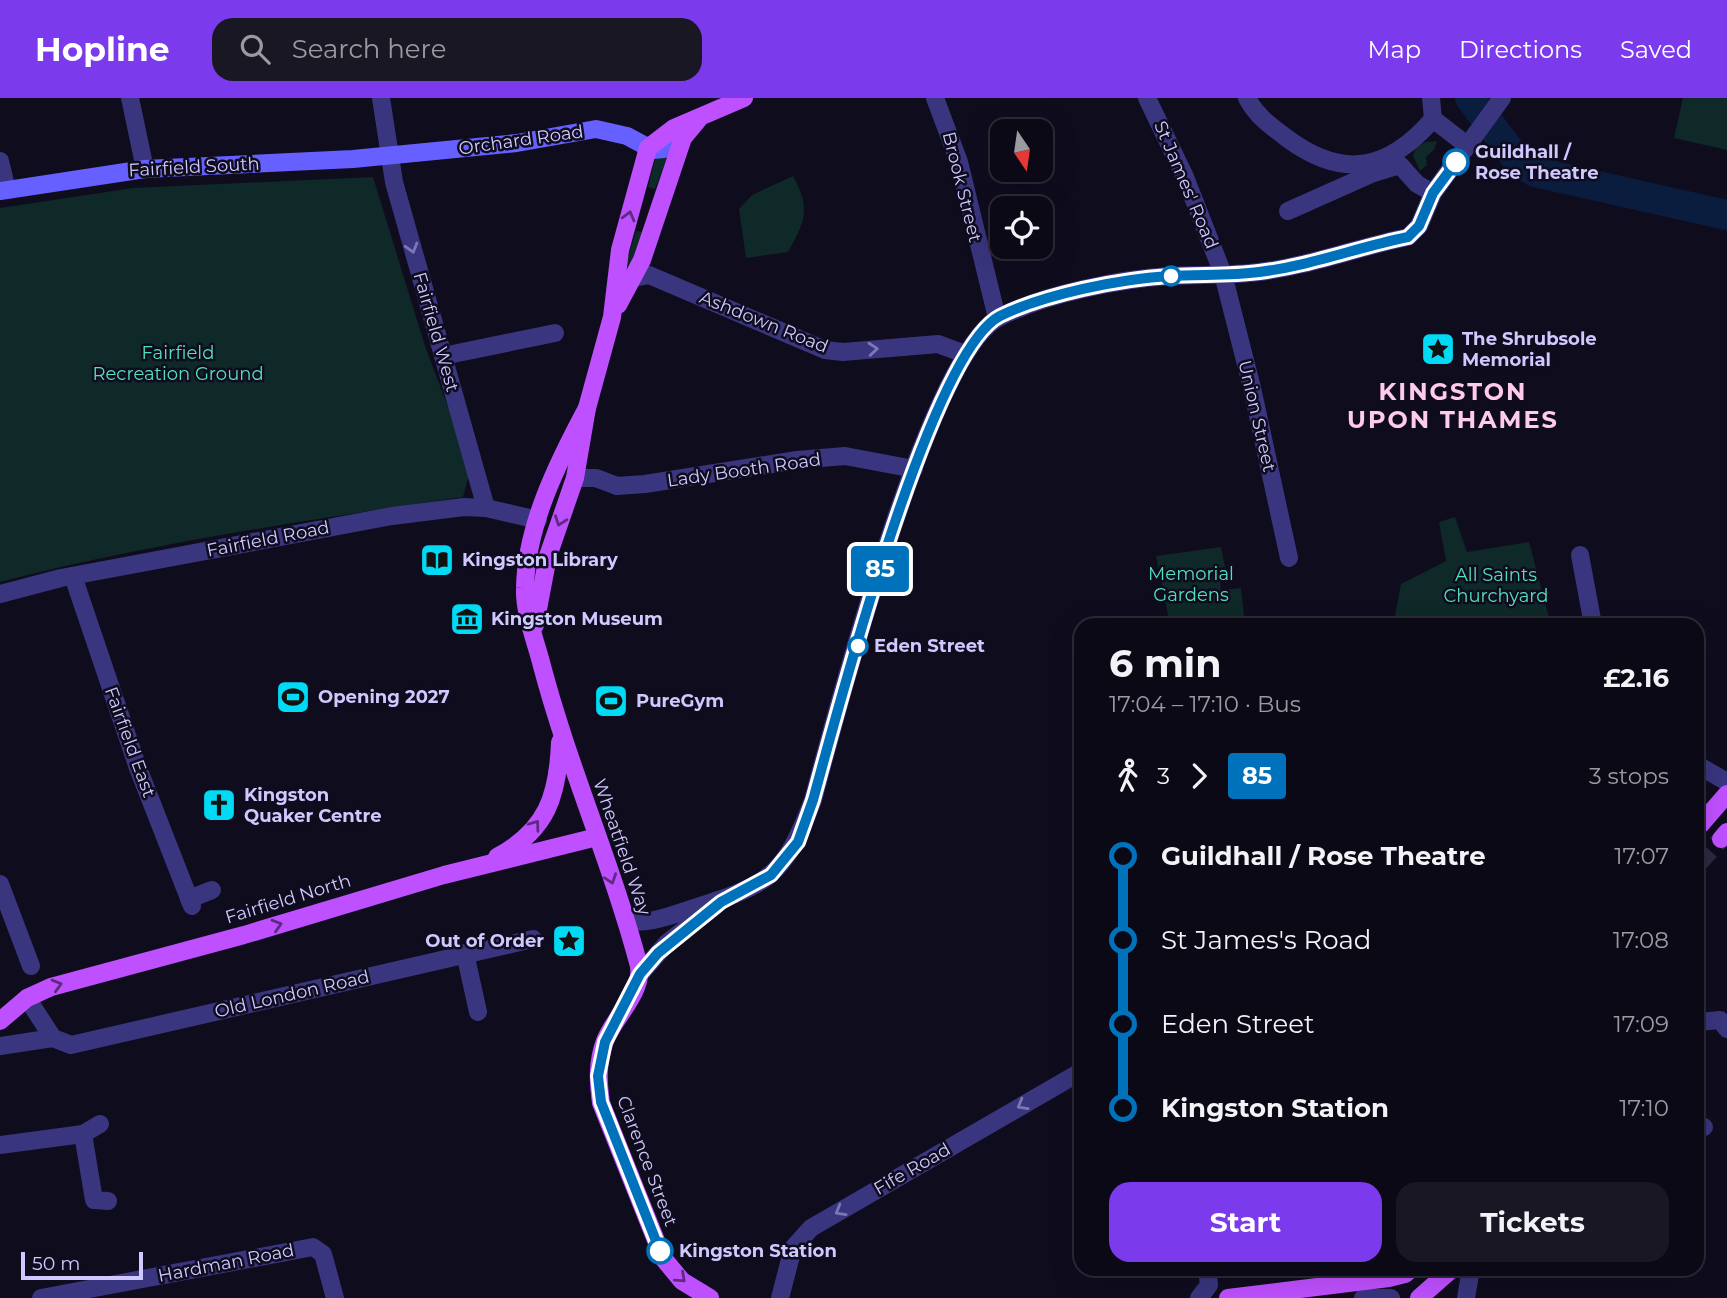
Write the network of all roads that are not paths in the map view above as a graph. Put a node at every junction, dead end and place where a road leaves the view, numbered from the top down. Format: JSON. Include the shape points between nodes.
{"nodes":[{"id":1,"x":130,"y":98,"type":"edge"},
{"id":2,"x":381,"y":98,"type":"edge"},
{"id":3,"x":744,"y":98,"type":"edge"},
{"id":4,"x":935,"y":98,"type":"edge"},
{"id":5,"x":1147,"y":98,"type":"edge"},
{"id":6,"x":1247,"y":98,"type":"edge"},
{"id":7,"x":1432,"y":98,"type":"edge"},
{"id":8,"x":1502,"y":99,"type":"edge"},
{"id":9,"x":703,"y":115,"type":"junction"},
{"id":10,"x":1433,"y":119,"type":"junction"},
{"id":11,"x":683,"y":138,"type":"junction"},
{"id":12,"x":1471,"y":141,"type":"junction"},
{"id":13,"x":648,"y":148,"type":"junction"},
{"id":14,"x":389,"y":156,"type":"junction"},
{"id":15,"x":0,"y":161,"type":"edge"},
{"id":16,"x":145,"y":169,"type":"junction"},
{"id":17,"x":4,"y":190,"type":"edge"},
{"id":18,"x":1433,"y":193,"type":"junction"},
{"id":19,"x":1289,"y":211,"type":"dead end"},
{"id":20,"x":635,"y":273,"type":"junction"},
{"id":21,"x":1223,"y":274,"type":"junction"},
{"id":22,"x":997,"y":318,"type":"junction"},
{"id":23,"x":555,"y":334,"type":"dead end"},
{"id":24,"x":965,"y":354,"type":"junction"},
{"id":25,"x":443,"y":356,"type":"junction"},
{"id":26,"x":587,"y":408,"type":"junction"},
{"id":27,"x":914,"y":469,"type":"junction"},
{"id":28,"x":575,"y":478,"type":"junction"},
{"id":29,"x":486,"y":508,"type":"junction"},
{"id":30,"x":538,"y":520,"type":"junction"},
{"id":31,"x":1580,"y":555,"type":"dead end"},
{"id":32,"x":1289,"y":558,"type":"dead end"},
{"id":33,"x":73,"y":576,"type":"junction"},
{"id":34,"x":0,"y":594,"type":"edge"},
{"id":35,"x":1592,"y":618,"type":"edge"},
{"id":36,"x":534,"y":632,"type":"junction"},
{"id":37,"x":560,"y":734,"type":"junction"},
{"id":38,"x":1727,"y":764,"type":"edge"},
{"id":39,"x":1704,"y":766,"type":"edge"},
{"id":40,"x":1704,"y":770,"type":"edge"},
{"id":41,"x":1727,"y":782,"type":"edge"},
{"id":42,"x":1727,"y":794,"type":"edge"},
{"id":43,"x":1704,"y":821,"type":"edge"},
{"id":44,"x":597,"y":836,"type":"junction"},
{"id":45,"x":481,"y":865,"type":"junction"},
{"id":46,"x":0,"y":884,"type":"edge"},
{"id":47,"x":212,"y":890,"type":"dead end"},
{"id":48,"x":721,"y":902,"type":"junction"},
{"id":49,"x":626,"y":921,"type":"junction"},
{"id":50,"x":533,"y":939,"type":"dead end"},
{"id":51,"x":465,"y":953,"type":"junction"},
{"id":52,"x":31,"y":965,"type":"dead end"},
{"id":53,"x":640,"y":974,"type":"junction"},
{"id":54,"x":27,"y":998,"type":"junction"},
{"id":55,"x":478,"y":1012,"type":"dead end"},
{"id":56,"x":0,"y":1021,"type":"edge"},
{"id":57,"x":1704,"y":1021,"type":"edge"},
{"id":58,"x":1727,"y":1029,"type":"edge"},
{"id":59,"x":53,"y":1038,"type":"junction"},
{"id":60,"x":0,"y":1046,"type":"edge"},
{"id":61,"x":1074,"y":1076,"type":"edge"},
{"id":62,"x":100,"y":1124,"type":"dead end"},
{"id":63,"x":83,"y":1134,"type":"junction"},
{"id":64,"x":0,"y":1145,"type":"edge"},
{"id":65,"x":108,"y":1200,"type":"dead end"},
{"id":66,"x":1208,"y":1276,"type":"edge"},
{"id":67,"x":1397,"y":1276,"type":"edge"},
{"id":68,"x":1455,"y":1276,"type":"edge"},
{"id":69,"x":1463,"y":1276,"type":"edge"},
{"id":70,"x":706,"y":1296,"type":"edge"},
{"id":71,"x":41,"y":1298,"type":"edge"},
{"id":72,"x":335,"y":1298,"type":"edge"},
{"id":73,"x":780,"y":1298,"type":"edge"},
{"id":74,"x":1199,"y":1298,"type":"edge"},
{"id":75,"x":1227,"y":1298,"type":"edge"},
{"id":76,"x":1363,"y":1298,"type":"edge"},
{"id":77,"x":1391,"y":1298,"type":"edge"},
{"id":78,"x":1419,"y":1298,"type":"edge"},
{"id":79,"x":1465,"y":1298,"type":"edge"}],
"edges":[{"from":1,"to":16,"type":"street"},
{"from":2,"to":14,"type":"street","name":"Fairfield West"},
{"from":3,"to":9,"type":"main road","name":"Wheatfield Way"},
{"from":4,"to":22,"type":"street","name":"Brook Street","via":[[959,162]]},
{"from":5,"to":21,"type":"street","name":"St James' Road","via":[[1185,177]]},
{"from":6,"to":10,"type":"street","via":[[1256,115],[1295,144],[1317,158],[1343,166],[1373,162],[1401,151]]},
{"from":7,"to":10,"type":"street"},
{"from":8,"to":12,"type":"street"},
{"from":9,"to":11,"type":"main road","name":"Wheatfield Way"},
{"from":9,"to":13,"type":"main road","name":"Wheatfield Way","via":[[661,136]]},
{"from":10,"to":12,"type":"street"},
{"from":11,"to":13,"type":"street","via":[[659,150]]},
{"from":11,"to":20,"type":"main road","name":"Wheatfield Way"},
{"from":12,"to":18,"type":"street"},
{"from":13,"to":14,"type":"street","name":"Orchard Road","via":[[627,136],[596,129],[517,143]]},
{"from":20,"to":13,"type":"main road","name":"Wheatfield Way","one_way":true,"via":[[624,236]]},
{"from":14,"to":16,"type":"street","name":"Fairfield South"},
{"from":14,"to":25,"type":"street","name":"Fairfield West","one_way":true},
{"from":15,"to":17,"type":"street"},
{"from":16,"to":17,"type":"street","name":"Fairfield South"},
{"from":18,"to":19,"type":"street","via":[[1400,165]]},
{"from":18,"to":21,"type":"street","via":[[1413,234],[1290,268]]},
{"from":20,"to":24,"type":"street","name":"Ashdown Road","one_way":true,"via":[[825,350],[938,344]]},
{"from":20,"to":26,"type":"main road","name":"Wheatfield Way","via":[[612,317]]},
{"from":21,"to":22,"type":"street","via":[[1100,286]]},
{"from":21,"to":32,"type":"street","name":"Union Street"},
{"from":22,"to":24,"type":"street"},
{"from":23,"to":25,"type":"street"},
{"from":24,"to":27,"type":"street"},
{"from":25,"to":29,"type":"street","name":"Fairfield West"},
{"from":26,"to":28,"type":"main road","name":"Wheatfield Way"},
{"from":26,"to":30,"type":"main road","name":"Wheatfield Way","via":[[562,455]]},
{"from":27,"to":28,"type":"street","name":"Lady Booth Road","via":[[845,456],[617,486],[596,478]]},
{"from":27,"to":48,"type":"street","name":"Clarence Street","via":[[798,842],[771,875]]},
{"from":28,"to":36,"type":"main road","name":"Wheatfield Way","one_way":true,"via":[[548,556]]},
{"from":29,"to":30,"type":"street","name":"Fairfield Road"},
{"from":29,"to":33,"type":"street","name":"Fairfield Road","via":[[391,516]]},
{"from":30,"to":36,"type":"main road","name":"Wheatfield Way","via":[[525,590]]},
{"from":31,"to":35,"type":"street"},
{"from":33,"to":34,"type":"street","name":"Fairfield Road"},
{"from":33,"to":47,"type":"street","name":"Fairfield East","via":[[138,768],[190,902]]},
{"from":36,"to":37,"type":"main road","name":"Wheatfield Way"},
{"from":37,"to":44,"type":"main road","name":"Wheatfield Way"},
{"from":45,"to":37,"type":"main road","name":"Wheatfield Way","one_way":true,"via":[[526,838],[551,802],[559,779]]},
{"from":38,"to":39,"type":"street"},
{"from":40,"to":41,"type":"street"},
{"from":42,"to":43,"type":"main road"},
{"from":44,"to":45,"type":"main road","name":"Fairfield North"},
{"from":44,"to":49,"type":"main road","name":"Wheatfield Way","one_way":true},
{"from":54,"to":45,"type":"main road","name":"Fairfield North","one_way":true,"via":[[51,987]]},
{"from":46,"to":52,"type":"street"},
{"from":48,"to":49,"type":"street","name":"Clarence Street","via":[[661,920]]},
{"from":48,"to":53,"type":"street","name":"Clarence Street","via":[[667,943]]},
{"from":49,"to":53,"type":"main road","name":"Wheatfield Way"},
{"from":50,"to":51,"type":"street","name":"Old London Road"},
{"from":51,"to":55,"type":"street"},
{"from":51,"to":59,"type":"street","name":"Old London Road","via":[[98,1040],[71,1045]]},
{"from":53,"to":70,"type":"main road","name":"Clarence Street","one_way":true,"via":[[605,1042],[598,1076],[601,1102],[663,1258],[682,1281]]},
{"from":54,"to":56,"type":"main road","name":"Fairfield North"},
{"from":54,"to":59,"type":"street"},
{"from":57,"to":58,"type":"street","via":[[1720,1020]]},
{"from":59,"to":60,"type":"street","name":"Old London Road"},
{"from":61,"to":73,"type":"street","name":"Fife Road","one_way":true,"via":[[811,1228],[793,1248]]},
{"from":62,"to":63,"type":"street"},
{"from":63,"to":64,"type":"street"},
{"from":63,"to":65,"type":"street","via":[[94,1200]]},
{"from":66,"to":74,"type":"street","via":[[1209,1286]]},
{"from":67,"to":75,"type":"main road"},
{"from":68,"to":78,"type":"main road"},
{"from":69,"to":79,"type":"street"},
{"from":71,"to":72,"type":"street","name":"Hardman Road","via":[[313,1247],[323,1254]]},
{"from":76,"to":77,"type":"street"}]}
